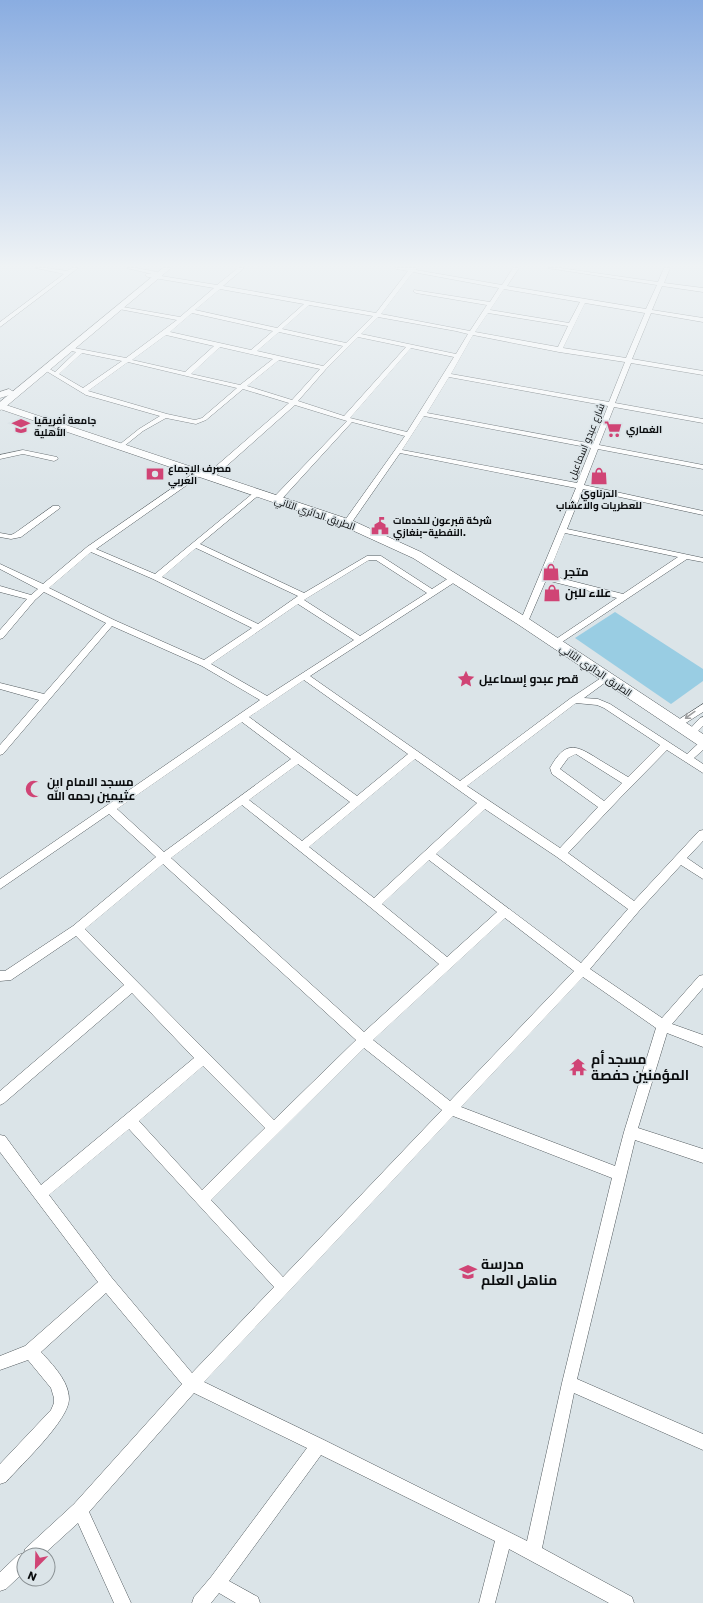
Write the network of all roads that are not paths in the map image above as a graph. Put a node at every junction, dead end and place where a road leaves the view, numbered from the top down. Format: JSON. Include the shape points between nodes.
{"nodes":[{"id":1,"x":68,"y":343,"type":"edge"},
{"id":2,"x":77,"y":343,"type":"edge"},
{"id":3,"x":151,"y":343,"type":"edge"},
{"id":4,"x":208,"y":343,"type":"edge"},
{"id":5,"x":263,"y":343,"type":"edge"},
{"id":6,"x":337,"y":343,"type":"edge"},
{"id":7,"x":349,"y":343,"type":"edge"},
{"id":8,"x":389,"y":343,"type":"edge"},
{"id":9,"x":465,"y":343,"type":"edge"},
{"id":10,"x":522,"y":343,"type":"edge"},
{"id":11,"x":562,"y":343,"type":"edge"},
{"id":12,"x":636,"y":343,"type":"edge"},
{"id":13,"x":218,"y":345,"type":"junction"},
{"id":14,"x":347,"y":345,"type":"junction"},
{"id":15,"x":409,"y":347,"type":"junction"},
{"id":16,"x":69,"y":349,"type":"junction"},
{"id":17,"x":559,"y":350,"type":"junction"},
{"id":18,"x":81,"y":351,"type":"junction"},
{"id":19,"x":253,"y":352,"type":"junction"},
{"id":20,"x":458,"y":356,"type":"junction"},
{"id":21,"x":277,"y":358,"type":"junction"},
{"id":22,"x":126,"y":360,"type":"junction"},
{"id":23,"x":628,"y":361,"type":"junction"},
{"id":24,"x":324,"y":368,"type":"junction"},
{"id":25,"x":46,"y":369,"type":"junction"},
{"id":26,"x":703,"y":373,"type":"edge"},
{"id":27,"x":55,"y":375,"type":"junction"},
{"id":28,"x":186,"y":375,"type":"junction"},
{"id":29,"x":447,"y":375,"type":"junction"},
{"id":30,"x":241,"y":386,"type":"junction"},
{"id":31,"x":84,"y":391,"type":"junction"},
{"id":32,"x":7,"y":395,"type":"edge"},
{"id":33,"x":0,"y":400,"type":"edge"},
{"id":34,"x":293,"y":403,"type":"junction"},
{"id":35,"x":612,"y":404,"type":"junction"},
{"id":36,"x":0,"y":407,"type":"edge"},
{"id":37,"x":20,"y":412,"type":"junction"},
{"id":38,"x":423,"y":414,"type":"junction"},
{"id":39,"x":0,"y":416,"type":"edge"},
{"id":40,"x":165,"y":416,"type":"junction"},
{"id":41,"x":348,"y":419,"type":"junction"},
{"id":42,"x":703,"y":421,"type":"edge"},
{"id":43,"x":410,"y":435,"type":"junction"},
{"id":44,"x":121,"y":446,"type":"junction"},
{"id":45,"x":594,"y":447,"type":"junction"},
{"id":46,"x":398,"y":451,"type":"junction"},
{"id":47,"x":0,"y":457,"type":"edge"},
{"id":48,"x":54,"y":459,"type":"dead end"},
{"id":49,"x":703,"y":467,"type":"edge"},
{"id":50,"x":205,"y":475,"type":"junction"},
{"id":51,"x":579,"y":486,"type":"junction"},
{"id":52,"x":257,"y":492,"type":"junction"},
{"id":53,"x":277,"y":499,"type":"junction"},
{"id":54,"x":56,"y":508,"type":"dead end"},
{"id":55,"x":703,"y":513,"type":"edge"},
{"id":56,"x":347,"y":523,"type":"junction"},
{"id":57,"x":562,"y":530,"type":"junction"},
{"id":58,"x":0,"y":535,"type":"edge"},
{"id":59,"x":194,"y":544,"type":"junction"},
{"id":60,"x":90,"y":549,"type":"junction"},
{"id":61,"x":684,"y":557,"type":"junction"},
{"id":62,"x":703,"y":560,"type":"edge"},
{"id":63,"x":0,"y":566,"type":"edge"},
{"id":64,"x":156,"y":577,"type":"junction"},
{"id":65,"x":544,"y":577,"type":"junction"},
{"id":66,"x":455,"y":578,"type":"junction"},
{"id":67,"x":43,"y":588,"type":"junction"},
{"id":68,"x":0,"y":589,"type":"edge"},
{"id":69,"x":433,"y":593,"type":"junction"},
{"id":70,"x":624,"y":597,"type":"junction"},
{"id":71,"x":32,"y":598,"type":"junction"},
{"id":72,"x":301,"y":598,"type":"junction"},
{"id":73,"x":111,"y":622,"type":"junction"},
{"id":74,"x":524,"y":622,"type":"junction"},
{"id":75,"x":257,"y":627,"type":"junction"},
{"id":76,"x":0,"y":636,"type":"edge"},
{"id":77,"x":359,"y":639,"type":"junction"},
{"id":78,"x":556,"y":643,"type":"junction"},
{"id":79,"x":205,"y":664,"type":"junction"},
{"id":80,"x":304,"y":676,"type":"junction"},
{"id":81,"x":607,"y":677,"type":"junction"},
{"id":82,"x":0,"y":686,"type":"edge"},
{"id":83,"x":45,"y":698,"type":"junction"},
{"id":84,"x":267,"y":700,"type":"junction"},
{"id":85,"x":574,"y":700,"type":"junction"},
{"id":86,"x":703,"y":707,"type":"edge"},
{"id":87,"x":242,"y":717,"type":"junction"},
{"id":88,"x":703,"y":720,"type":"edge"},
{"id":89,"x":678,"y":724,"type":"junction"},
{"id":90,"x":691,"y":732,"type":"junction"},
{"id":91,"x":703,"y":743,"type":"edge"},
{"id":92,"x":666,"y":745,"type":"junction"},
{"id":93,"x":0,"y":751,"type":"edge"},
{"id":94,"x":415,"y":754,"type":"junction"},
{"id":95,"x":299,"y":758,"type":"junction"},
{"id":96,"x":687,"y":759,"type":"junction"},
{"id":97,"x":703,"y":769,"type":"edge"},
{"id":98,"x":628,"y":783,"type":"junction"},
{"id":99,"x":460,"y":786,"type":"junction"},
{"id":100,"x":242,"y":800,"type":"junction"},
{"id":101,"x":357,"y":802,"type":"junction"},
{"id":102,"x":484,"y":803,"type":"junction"},
{"id":103,"x":605,"y":807,"type":"junction"},
{"id":104,"x":110,"y":809,"type":"junction"},
{"id":105,"x":703,"y":834,"type":"edge"},
{"id":106,"x":302,"y":847,"type":"junction"},
{"id":107,"x":430,"y":854,"type":"junction"},
{"id":108,"x":561,"y":854,"type":"junction"},
{"id":109,"x":163,"y":858,"type":"junction"},
{"id":110,"x":680,"y":859,"type":"junction"},
{"id":111,"x":703,"y":875,"type":"edge"},
{"id":112,"x":0,"y":886,"type":"edge"},
{"id":113,"x":374,"y":904,"type":"junction"},
{"id":114,"x":635,"y":908,"type":"junction"},
{"id":115,"x":505,"y":911,"type":"junction"},
{"id":116,"x":76,"y":929,"type":"junction"},
{"id":117,"x":447,"y":964,"type":"junction"},
{"id":118,"x":582,"y":970,"type":"junction"},
{"id":119,"x":0,"y":976,"type":"edge"},
{"id":120,"x":703,"y":980,"type":"edge"},
{"id":121,"x":132,"y":986,"type":"junction"},
{"id":122,"x":663,"y":1026,"type":"junction"},
{"id":123,"x":364,"y":1040,"type":"junction"},
{"id":124,"x":703,"y":1041,"type":"edge"},
{"id":125,"x":202,"y":1058,"type":"junction"},
{"id":126,"x":0,"y":1099,"type":"edge"},
{"id":127,"x":450,"y":1110,"type":"junction"},
{"id":128,"x":130,"y":1120,"type":"junction"},
{"id":129,"x":275,"y":1129,"type":"junction"},
{"id":130,"x":630,"y":1132,"type":"junction"},
{"id":131,"x":0,"y":1140,"type":"edge"},
{"id":132,"x":703,"y":1156,"type":"edge"},
{"id":133,"x":620,"y":1174,"type":"junction"},
{"id":134,"x":40,"y":1194,"type":"junction"},
{"id":135,"x":202,"y":1200,"type":"junction"},
{"id":136,"x":107,"y":1283,"type":"junction"},
{"id":137,"x":283,"y":1287,"type":"junction"},
{"id":138,"x":30,"y":1352,"type":"junction"},
{"id":139,"x":0,"y":1363,"type":"edge"},
{"id":140,"x":570,"y":1383,"type":"junction"},
{"id":141,"x":192,"y":1384,"type":"junction"},
{"id":142,"x":703,"y":1442,"type":"edge"},
{"id":143,"x":319,"y":1445,"type":"junction"},
{"id":144,"x":0,"y":1476,"type":"edge"},
{"id":145,"x":80,"y":1510,"type":"junction"},
{"id":146,"x":504,"y":1537,"type":"junction"},
{"id":147,"x":40,"y":1547,"type":"edge"},
{"id":148,"x":533,"y":1551,"type":"junction"},
{"id":149,"x":16,"y":1568,"type":"edge"},
{"id":150,"x":0,"y":1583,"type":"edge"},
{"id":151,"x":217,"y":1583,"type":"junction"},
{"id":152,"x":123,"y":1603,"type":"edge"},
{"id":153,"x":200,"y":1603,"type":"edge"},
{"id":154,"x":252,"y":1603,"type":"edge"},
{"id":155,"x":488,"y":1603,"type":"edge"},
{"id":156,"x":626,"y":1603,"type":"edge"}],
"edges":[{"from":1,"to":32,"type":"main road"},
{"from":2,"to":16,"type":"main road"},
{"from":3,"to":22,"type":"street"},
{"from":4,"to":13,"type":"street"},
{"from":5,"to":19,"type":"street"},
{"from":6,"to":14,"type":"street"},
{"from":7,"to":14,"type":"street"},
{"from":8,"to":15,"type":"street"},
{"from":9,"to":20,"type":"street"},
{"from":10,"to":17,"type":"street"},
{"from":11,"to":17,"type":"street"},
{"from":12,"to":23,"type":"street","name":"شارع عبدو اسماعيل"},
{"from":13,"to":19,"type":"street"},
{"from":13,"to":28,"type":"street"},
{"from":14,"to":24,"type":"street"},
{"from":15,"to":20,"type":"street"},
{"from":15,"to":41,"type":"street"},
{"from":16,"to":18,"type":"street"},
{"from":16,"to":25,"type":"main road"},
{"from":17,"to":23,"type":"street"},
{"from":18,"to":22,"type":"street"},
{"from":18,"to":27,"type":"street"},
{"from":19,"to":21,"type":"street"},
{"from":20,"to":29,"type":"street"},
{"from":21,"to":24,"type":"street"},
{"from":21,"to":30,"type":"street"},
{"from":22,"to":28,"type":"street"},
{"from":22,"to":31,"type":"street"},
{"from":23,"to":26,"type":"street"},
{"from":23,"to":35,"type":"street","name":"شارع عبدو اسماعيل"},
{"from":24,"to":34,"type":"street"},
{"from":25,"to":27,"type":"street"},
{"from":25,"to":32,"type":"main road"},
{"from":27,"to":31,"type":"street"},
{"from":28,"to":30,"type":"street"},
{"from":29,"to":35,"type":"street"},
{"from":29,"to":38,"type":"street"},
{"from":30,"to":34,"type":"street"},
{"from":30,"to":40,"type":"street","via":[[204,419],[196,422]]},
{"from":31,"to":40,"type":"street"},
{"from":32,"to":33,"type":"main road"},
{"from":32,"to":36,"type":"main road"},
{"from":32,"to":37,"type":"main road","via":[[12,405]]},
{"from":34,"to":41,"type":"street"},
{"from":34,"to":50,"type":"street"},
{"from":35,"to":42,"type":"street"},
{"from":35,"to":45,"type":"street","name":"شارع عبدو اسماعيل"},
{"from":36,"to":37,"type":"main road","name":"الطريق الدائري الثاني"},
{"from":37,"to":39,"type":"main road"},
{"from":37,"to":44,"type":"main road","name":"الطريق الدائري الثاني"},
{"from":38,"to":43,"type":"street"},
{"from":38,"to":45,"type":"street"},
{"from":40,"to":44,"type":"street"},
{"from":41,"to":43,"type":"street"},
{"from":41,"to":53,"type":"street"},
{"from":43,"to":46,"type":"street"},
{"from":44,"to":50,"type":"main road","name":"الطريق الدائري الثاني"},
{"from":45,"to":49,"type":"street"},
{"from":45,"to":51,"type":"street","name":"شارع عبدو اسماعيل"},
{"from":46,"to":51,"type":"street"},
{"from":46,"to":56,"type":"street"},
{"from":47,"to":48,"type":"street","via":[[23,452]]},
{"from":50,"to":52,"type":"main road","name":"الطريق الدائري الثاني"},
{"from":50,"to":60,"type":"street"},
{"from":51,"to":55,"type":"street"},
{"from":51,"to":57,"type":"street","name":"شارع عبدو اسماعيل"},
{"from":52,"to":53,"type":"main road","name":"الطريق الدائري الثاني"},
{"from":52,"to":59,"type":"street"},
{"from":53,"to":56,"type":"main road","name":"الطريق الدائري الثاني"},
{"from":54,"to":58,"type":"street","via":[[18,535]]},
{"from":56,"to":66,"type":"main road","name":"الطريق الدائري الثاني","via":[[417,555]]},
{"from":57,"to":61,"type":"street"},
{"from":57,"to":65,"type":"street","name":"شارع عبدو اسماعيل"},
{"from":59,"to":64,"type":"street"},
{"from":59,"to":72,"type":"street"},
{"from":60,"to":64,"type":"street"},
{"from":60,"to":67,"type":"street"},
{"from":61,"to":62,"type":"street"},
{"from":61,"to":70,"type":"street"},
{"from":63,"to":67,"type":"street"},
{"from":64,"to":75,"type":"street"},
{"from":65,"to":70,"type":"street"},
{"from":65,"to":74,"type":"street","name":"شارع عبدو اسماعيل"},
{"from":66,"to":69,"type":"street"},
{"from":66,"to":74,"type":"main road","name":"الطريق الدائري الثاني"},
{"from":67,"to":71,"type":"street"},
{"from":67,"to":73,"type":"street"},
{"from":68,"to":71,"type":"street"},
{"from":69,"to":72,"type":"street","via":[[374,556]]},
{"from":69,"to":77,"type":"street"},
{"from":70,"to":78,"type":"street"},
{"from":71,"to":76,"type":"street"},
{"from":72,"to":75,"type":"street"},
{"from":72,"to":77,"type":"street"},
{"from":73,"to":79,"type":"street"},
{"from":73,"to":83,"type":"street"},
{"from":74,"to":78,"type":"main road","name":"الطريق الدائري الثاني"},
{"from":75,"to":79,"type":"street"},
{"from":77,"to":80,"type":"street"},
{"from":78,"to":81,"type":"main road","name":"الطريق الدائري الثاني"},
{"from":79,"to":84,"type":"street"},
{"from":80,"to":84,"type":"street"},
{"from":80,"to":94,"type":"street"},
{"from":81,"to":85,"type":"street"},
{"from":81,"to":89,"type":"main road","name":"الطريق الدائري الثاني"},
{"from":82,"to":83,"type":"street"},
{"from":83,"to":93,"type":"street"},
{"from":84,"to":87,"type":"street"},
{"from":85,"to":92,"type":"street","via":[[598,702],[607,706]]},
{"from":85,"to":99,"type":"street"},
{"from":86,"to":89,"type":"street","one_way":true},
{"from":87,"to":95,"type":"street"},
{"from":87,"to":104,"type":"street"},
{"from":88,"to":90,"type":"street"},
{"from":89,"to":90,"type":"main road","name":"الطريق الدائري الثاني"},
{"from":90,"to":91,"type":"main road","name":"الطريق الدائري الثاني"},
{"from":91,"to":96,"type":"street"},
{"from":92,"to":96,"type":"street"},
{"from":92,"to":98,"type":"street"},
{"from":94,"to":99,"type":"street"},
{"from":94,"to":101,"type":"street"},
{"from":95,"to":100,"type":"street"},
{"from":95,"to":101,"type":"street"},
{"from":96,"to":97,"type":"street"},
{"from":98,"to":103,"type":"street"},
{"from":98,"to":103,"type":"street","via":[[578,751],[567,752],[554,768],[555,771]]},
{"from":99,"to":102,"type":"street"},
{"from":100,"to":106,"type":"street"},
{"from":100,"to":109,"type":"street"},
{"from":101,"to":106,"type":"street"},
{"from":102,"to":107,"type":"street"},
{"from":102,"to":108,"type":"street"},
{"from":103,"to":108,"type":"street"},
{"from":104,"to":109,"type":"street"},
{"from":104,"to":112,"type":"street"},
{"from":105,"to":110,"type":"street"},
{"from":106,"to":113,"type":"street"},
{"from":107,"to":113,"type":"street"},
{"from":107,"to":115,"type":"street"},
{"from":108,"to":114,"type":"street"},
{"from":109,"to":116,"type":"street"},
{"from":109,"to":123,"type":"street"},
{"from":110,"to":111,"type":"street"},
{"from":110,"to":114,"type":"street"},
{"from":113,"to":117,"type":"street"},
{"from":114,"to":118,"type":"street"},
{"from":115,"to":117,"type":"street"},
{"from":115,"to":118,"type":"street"},
{"from":116,"to":119,"type":"street","via":[[7,976]]},
{"from":116,"to":121,"type":"street"},
{"from":117,"to":123,"type":"street"},
{"from":118,"to":122,"type":"street"},
{"from":118,"to":127,"type":"street"},
{"from":120,"to":122,"type":"street"},
{"from":121,"to":125,"type":"street"},
{"from":121,"to":126,"type":"street"},
{"from":122,"to":124,"type":"street"},
{"from":122,"to":130,"type":"street"},
{"from":123,"to":127,"type":"street"},
{"from":123,"to":129,"type":"street"},
{"from":125,"to":128,"type":"street"},
{"from":125,"to":129,"type":"street"},
{"from":127,"to":133,"type":"street"},
{"from":127,"to":137,"type":"street"},
{"from":128,"to":134,"type":"street"},
{"from":128,"to":135,"type":"street"},
{"from":129,"to":135,"type":"street"},
{"from":130,"to":132,"type":"street"},
{"from":130,"to":133,"type":"street"},
{"from":131,"to":134,"type":"street"},
{"from":133,"to":140,"type":"street"},
{"from":134,"to":136,"type":"street"},
{"from":135,"to":137,"type":"street"},
{"from":136,"to":138,"type":"street"},
{"from":136,"to":141,"type":"street"},
{"from":137,"to":141,"type":"street"},
{"from":138,"to":139,"type":"street"},
{"from":138,"to":144,"type":"street","via":[[51,1376],[61,1394],[60,1406],[56,1415]]},
{"from":140,"to":142,"type":"street"},
{"from":140,"to":148,"type":"street"},
{"from":141,"to":143,"type":"street"},
{"from":141,"to":145,"type":"street"},
{"from":143,"to":146,"type":"street"},
{"from":143,"to":151,"type":"street"},
{"from":145,"to":147,"type":"street"},
{"from":145,"to":152,"type":"street"},
{"from":146,"to":148,"type":"street"},
{"from":146,"to":155,"type":"street"},
{"from":148,"to":156,"type":"street"},
{"from":149,"to":150,"type":"street"},
{"from":151,"to":153,"type":"street"},
{"from":151,"to":154,"type":"street"}]}
